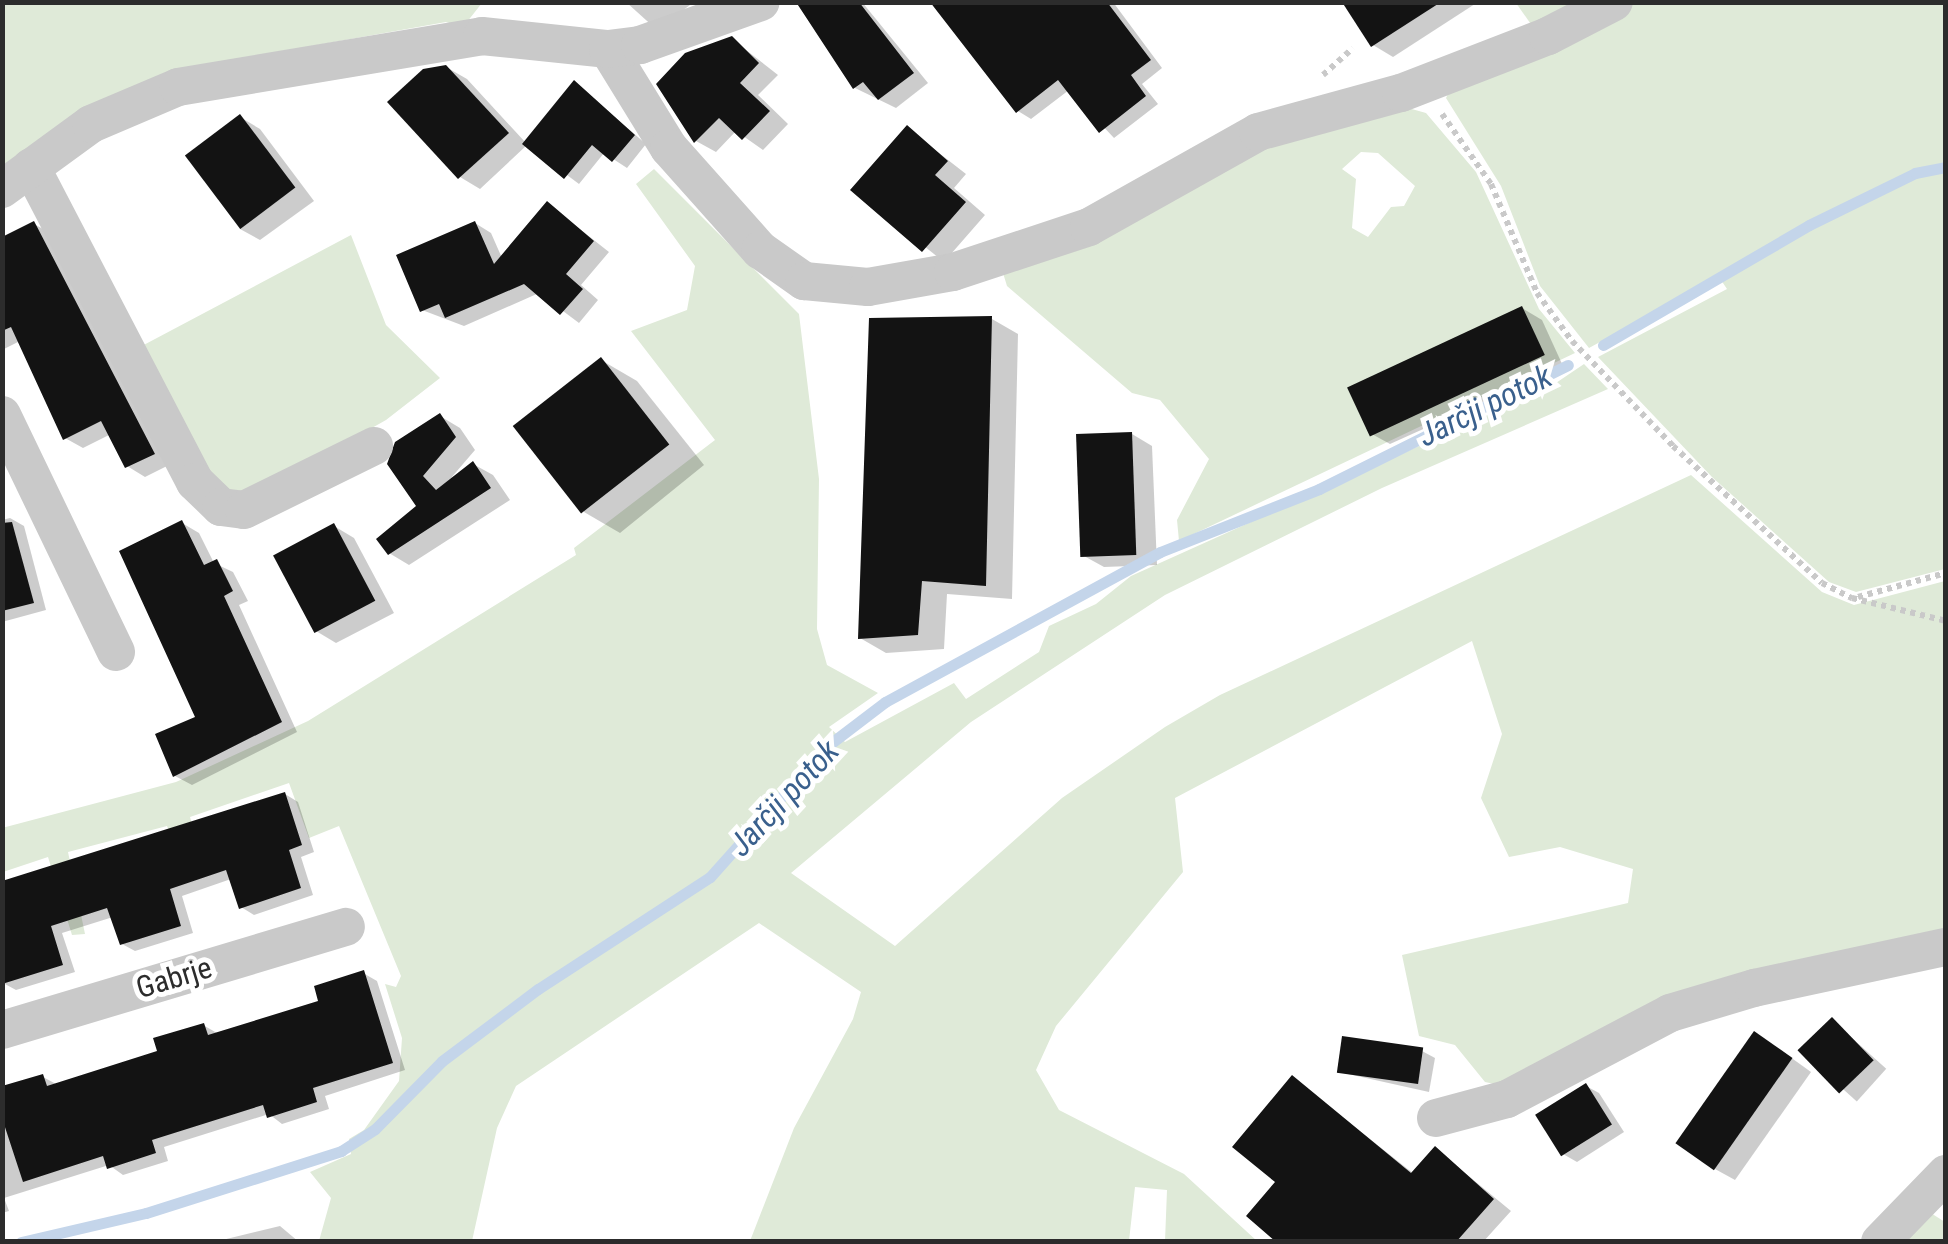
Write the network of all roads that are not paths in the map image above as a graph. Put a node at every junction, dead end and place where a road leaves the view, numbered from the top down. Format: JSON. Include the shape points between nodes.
{"nodes":[{"id":1,"x":761,"y":2,"type":"edge"},
{"id":2,"x":1614,"y":2,"type":"edge"},
{"id":3,"x":608,"y":48,"type":"junction"},
{"id":4,"x":17,"y":178,"type":"edge"},
{"id":5,"x":2,"y":415,"type":"edge"},
{"id":6,"x":374,"y":446,"type":"dead end"},
{"id":7,"x":116,"y":652,"type":"dead end"},
{"id":8,"x":346,"y":927,"type":"dead end"},
{"id":9,"x":1946,"y":947,"type":"edge"},
{"id":10,"x":2,"y":1030,"type":"edge"},
{"id":11,"x":1436,"y":1118,"type":"dead end"},
{"id":12,"x":1946,"y":1174,"type":"edge"},
{"id":13,"x":1880,"y":1242,"type":"edge"}],
"edges":[{"from":1,"to":3,"type":"street","via":[[659,40]]},
{"from":2,"to":3,"type":"street","via":[[1419,86],[1258,132],[1089,228],[953,272],[868,287],[804,280],[760,250],[669,148]]},
{"from":3,"to":4,"type":"street","via":[[482,36],[178,87],[90,124]]},
{"from":4,"to":6,"type":"street","via":[[196,482],[221,507],[244,510]]},
{"from":5,"to":7,"type":"street"},
{"from":8,"to":10,"type":"street","name":"Gabrje"},
{"from":9,"to":11,"type":"street","via":[[1670,1013],[1507,1100]]},
{"from":12,"to":13,"type":"street"}]}
